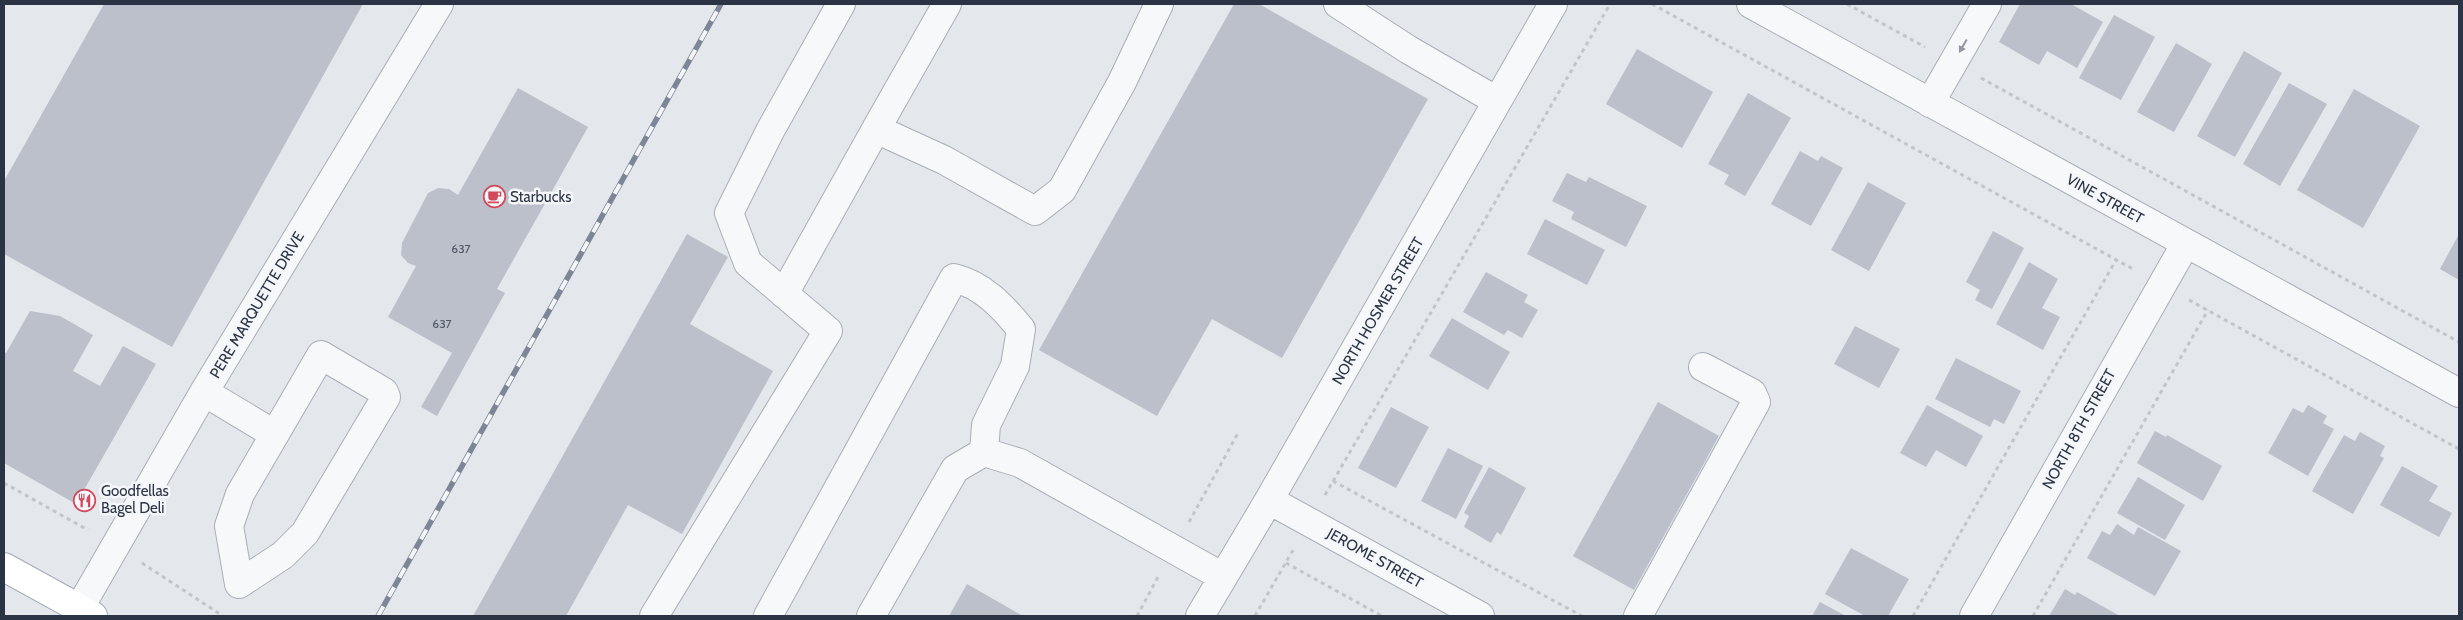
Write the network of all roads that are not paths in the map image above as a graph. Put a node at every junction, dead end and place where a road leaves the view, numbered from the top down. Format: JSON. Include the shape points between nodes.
{"nodes":[{"id":1,"x":440,"y":4,"type":"edge"},
{"id":2,"x":841,"y":4,"type":"edge"},
{"id":3,"x":947,"y":4,"type":"edge"},
{"id":4,"x":1158,"y":4,"type":"edge"},
{"id":5,"x":1338,"y":4,"type":"edge"},
{"id":6,"x":1553,"y":4,"type":"edge"},
{"id":7,"x":1752,"y":4,"type":"edge"},
{"id":8,"x":1987,"y":4,"type":"edge"},
{"id":9,"x":1497,"y":101,"type":"junction"},
{"id":10,"x":1930,"y":103,"type":"junction"},
{"id":11,"x":876,"y":129,"type":"junction"},
{"id":12,"x":2186,"y":243,"type":"junction"},
{"id":13,"x":784,"y":294,"type":"junction"},
{"id":14,"x":1704,"y":367,"type":"dead end"},
{"id":15,"x":204,"y":392,"type":"junction"},
{"id":16,"x":2459,"y":393,"type":"edge"},
{"id":17,"x":274,"y":434,"type":"junction"},
{"id":18,"x":984,"y":452,"type":"junction"},
{"id":19,"x":1269,"y":500,"type":"junction"},
{"id":20,"x":4,"y":567,"type":"edge"},
{"id":21,"x":1223,"y":577,"type":"junction"},
{"id":22,"x":86,"y":612,"type":"edge"},
{"id":23,"x":654,"y":616,"type":"edge"},
{"id":24,"x":768,"y":616,"type":"edge"},
{"id":25,"x":871,"y":616,"type":"edge"},
{"id":26,"x":1200,"y":616,"type":"edge"},
{"id":27,"x":1480,"y":616,"type":"edge"},
{"id":28,"x":1638,"y":616,"type":"edge"},
{"id":29,"x":1974,"y":616,"type":"edge"}],
"edges":[{"from":1,"to":15,"type":"street","name":"PERE MARQUETTE DRIVE"},
{"from":2,"to":13,"type":"street","via":[[729,212],[748,263]]},
{"from":3,"to":11,"type":"street"},
{"from":4,"to":11,"type":"street","via":[[1122,82],[1062,190],[1035,211],[944,160]]},
{"from":5,"to":9,"type":"street"},
{"from":6,"to":9,"type":"street","name":"NORTH HOSMER STREET"},
{"from":7,"to":10,"type":"street","name":"VINE STREET"},
{"from":8,"to":10,"type":"street","one_way":true},
{"from":9,"to":19,"type":"street","name":"NORTH HOSMER STREET"},
{"from":10,"to":12,"type":"street","name":"VINE STREET"},
{"from":11,"to":13,"type":"street"},
{"from":12,"to":16,"type":"street","name":"VINE STREET"},
{"from":12,"to":29,"type":"street","name":"NORTH 8TH STREET"},
{"from":13,"to":23,"type":"street","via":[[828,332]]},
{"from":14,"to":28,"type":"street","via":[[1752,393],[1756,402]]},
{"from":15,"to":17,"type":"street"},
{"from":15,"to":22,"type":"street","name":"PERE MARQUETTE DRIVE"},
{"from":17,"to":17,"type":"street","via":[[240,494],[229,526],[239,584],[283,556],[305,533],[386,397],[384,392],[321,355]]},
{"from":18,"to":21,"type":"street","via":[[1020,464]]},
{"from":18,"to":24,"type":"street","via":[[986,425],[1015,366],[1021,329],[997,300],[954,278]]},
{"from":18,"to":25,"type":"street","via":[[955,470]]},
{"from":19,"to":21,"type":"street","name":"NORTH HOSMER STREET"},
{"from":19,"to":27,"type":"street","name":"JEROME STREET"},
{"from":20,"to":22,"type":"main road"},
{"from":21,"to":26,"type":"street","name":"NORTH HOSMER STREET"}]}
